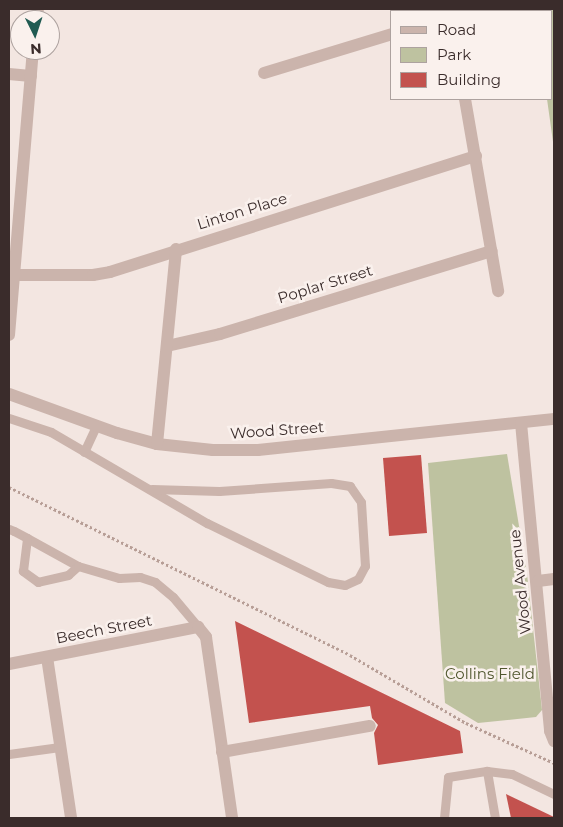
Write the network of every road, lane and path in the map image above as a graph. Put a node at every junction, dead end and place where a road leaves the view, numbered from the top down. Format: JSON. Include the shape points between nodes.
{"nodes":[{"id":1,"x":390,"y":35,"type":"edge"},
{"id":2,"x":32,"y":60,"type":"edge"},
{"id":3,"x":264,"y":73,"type":"dead end"},
{"id":4,"x":9,"y":74,"type":"edge"},
{"id":5,"x":31,"y":76,"type":"junction"},
{"id":6,"x":465,"y":100,"type":"edge"},
{"id":7,"x":476,"y":156,"type":"junction"},
{"id":8,"x":13,"y":234,"type":"edge"},
{"id":9,"x":176,"y":249,"type":"junction"},
{"id":10,"x":492,"y":251,"type":"junction"},
{"id":11,"x":14,"y":275,"type":"junction"},
{"id":12,"x":498,"y":291,"type":"dead end"},
{"id":13,"x":9,"y":335,"type":"edge"},
{"id":14,"x":167,"y":346,"type":"junction"},
{"id":15,"x":9,"y":394,"type":"edge"},
{"id":16,"x":9,"y":418,"type":"edge"},
{"id":17,"x":554,"y":419,"type":"edge"},
{"id":18,"x":521,"y":423,"type":"junction"},
{"id":19,"x":96,"y":426,"type":"junction"},
{"id":20,"x":157,"y":444,"type":"junction"},
{"id":21,"x":84,"y":452,"type":"junction"},
{"id":22,"x":9,"y":487,"type":"edge"},
{"id":23,"x":152,"y":489,"type":"junction"},
{"id":24,"x":9,"y":529,"type":"edge"},
{"id":25,"x":27,"y":538,"type":"junction"},
{"id":26,"x":78,"y":566,"type":"junction"},
{"id":27,"x":554,"y":579,"type":"edge"},
{"id":28,"x":538,"y":581,"type":"junction"},
{"id":29,"x":201,"y":630,"type":"junction"},
{"id":30,"x":47,"y":657,"type":"junction"},
{"id":31,"x":9,"y":664,"type":"edge"},
{"id":32,"x":370,"y":726,"type":"dead end"},
{"id":33,"x":553,"y":740,"type":"edge"},
{"id":34,"x":60,"y":747,"type":"junction"},
{"id":35,"x":222,"y":752,"type":"junction"},
{"id":36,"x":9,"y":754,"type":"edge"},
{"id":37,"x":554,"y":763,"type":"edge"},
{"id":38,"x":487,"y":771,"type":"junction"},
{"id":39,"x":554,"y":794,"type":"edge"},
{"id":40,"x":71,"y":818,"type":"edge"},
{"id":41,"x":232,"y":818,"type":"edge"},
{"id":42,"x":444,"y":818,"type":"edge"},
{"id":43,"x":495,"y":818,"type":"edge"}],
"edges":[{"from":1,"to":3,"type":"street"},
{"from":2,"to":5,"type":"street"},
{"from":4,"to":5,"type":"street"},
{"from":5,"to":8,"type":"street"},
{"from":6,"to":7,"type":"street"},
{"from":7,"to":9,"type":"street","name":"Linton Place"},
{"from":7,"to":10,"type":"street"},
{"from":8,"to":11,"type":"street"},
{"from":9,"to":11,"type":"street","name":"Linton Place","via":[[93,275]]},
{"from":9,"to":14,"type":"street"},
{"from":10,"to":12,"type":"street"},
{"from":10,"to":14,"type":"street","name":"Poplar Street","via":[[220,334]]},
{"from":11,"to":13,"type":"street"},
{"from":14,"to":20,"type":"street"},
{"from":15,"to":19,"type":"street","name":"Wood Street"},
{"from":16,"to":21,"type":"lane","via":[[51,432]]},
{"from":17,"to":18,"type":"street","name":"Wood Street"},
{"from":18,"to":20,"type":"street","name":"Wood Street","via":[[258,450],[213,450]]},
{"from":18,"to":28,"type":"street","name":"Wood Avenue"},
{"from":19,"to":20,"type":"street","name":"Wood Street"},
{"from":19,"to":21,"type":"lane"},
{"from":21,"to":23,"type":"lane"},
{"from":22,"to":37,"type":"path","via":[[350,655],[466,723]]},
{"from":23,"to":23,"type":"lane","via":[[219,491],[331,483],[350,486],[361,502],[365,566],[358,579],[346,585],[328,582],[207,523]]},
{"from":24,"to":25,"type":"lane"},
{"from":25,"to":26,"type":"lane"},
{"from":25,"to":26,"type":"lane","via":[[23,571],[38,582],[68,575]]},
{"from":26,"to":29,"type":"lane","via":[[119,578],[140,577],[155,582],[173,597]]},
{"from":27,"to":28,"type":"street"},
{"from":28,"to":33,"type":"street","name":"Wood Avenue"},
{"from":29,"to":30,"type":"street","name":"Beech Street"},
{"from":29,"to":35,"type":"street"},
{"from":30,"to":31,"type":"street","name":"Beech Street"},
{"from":30,"to":34,"type":"street"},
{"from":32,"to":35,"type":"street"},
{"from":34,"to":36,"type":"lane"},
{"from":34,"to":40,"type":"street"},
{"from":35,"to":41,"type":"street"},
{"from":38,"to":39,"type":"lane","via":[[512,774]]},
{"from":38,"to":42,"type":"lane","via":[[448,778]]},
{"from":38,"to":43,"type":"lane"}]}
